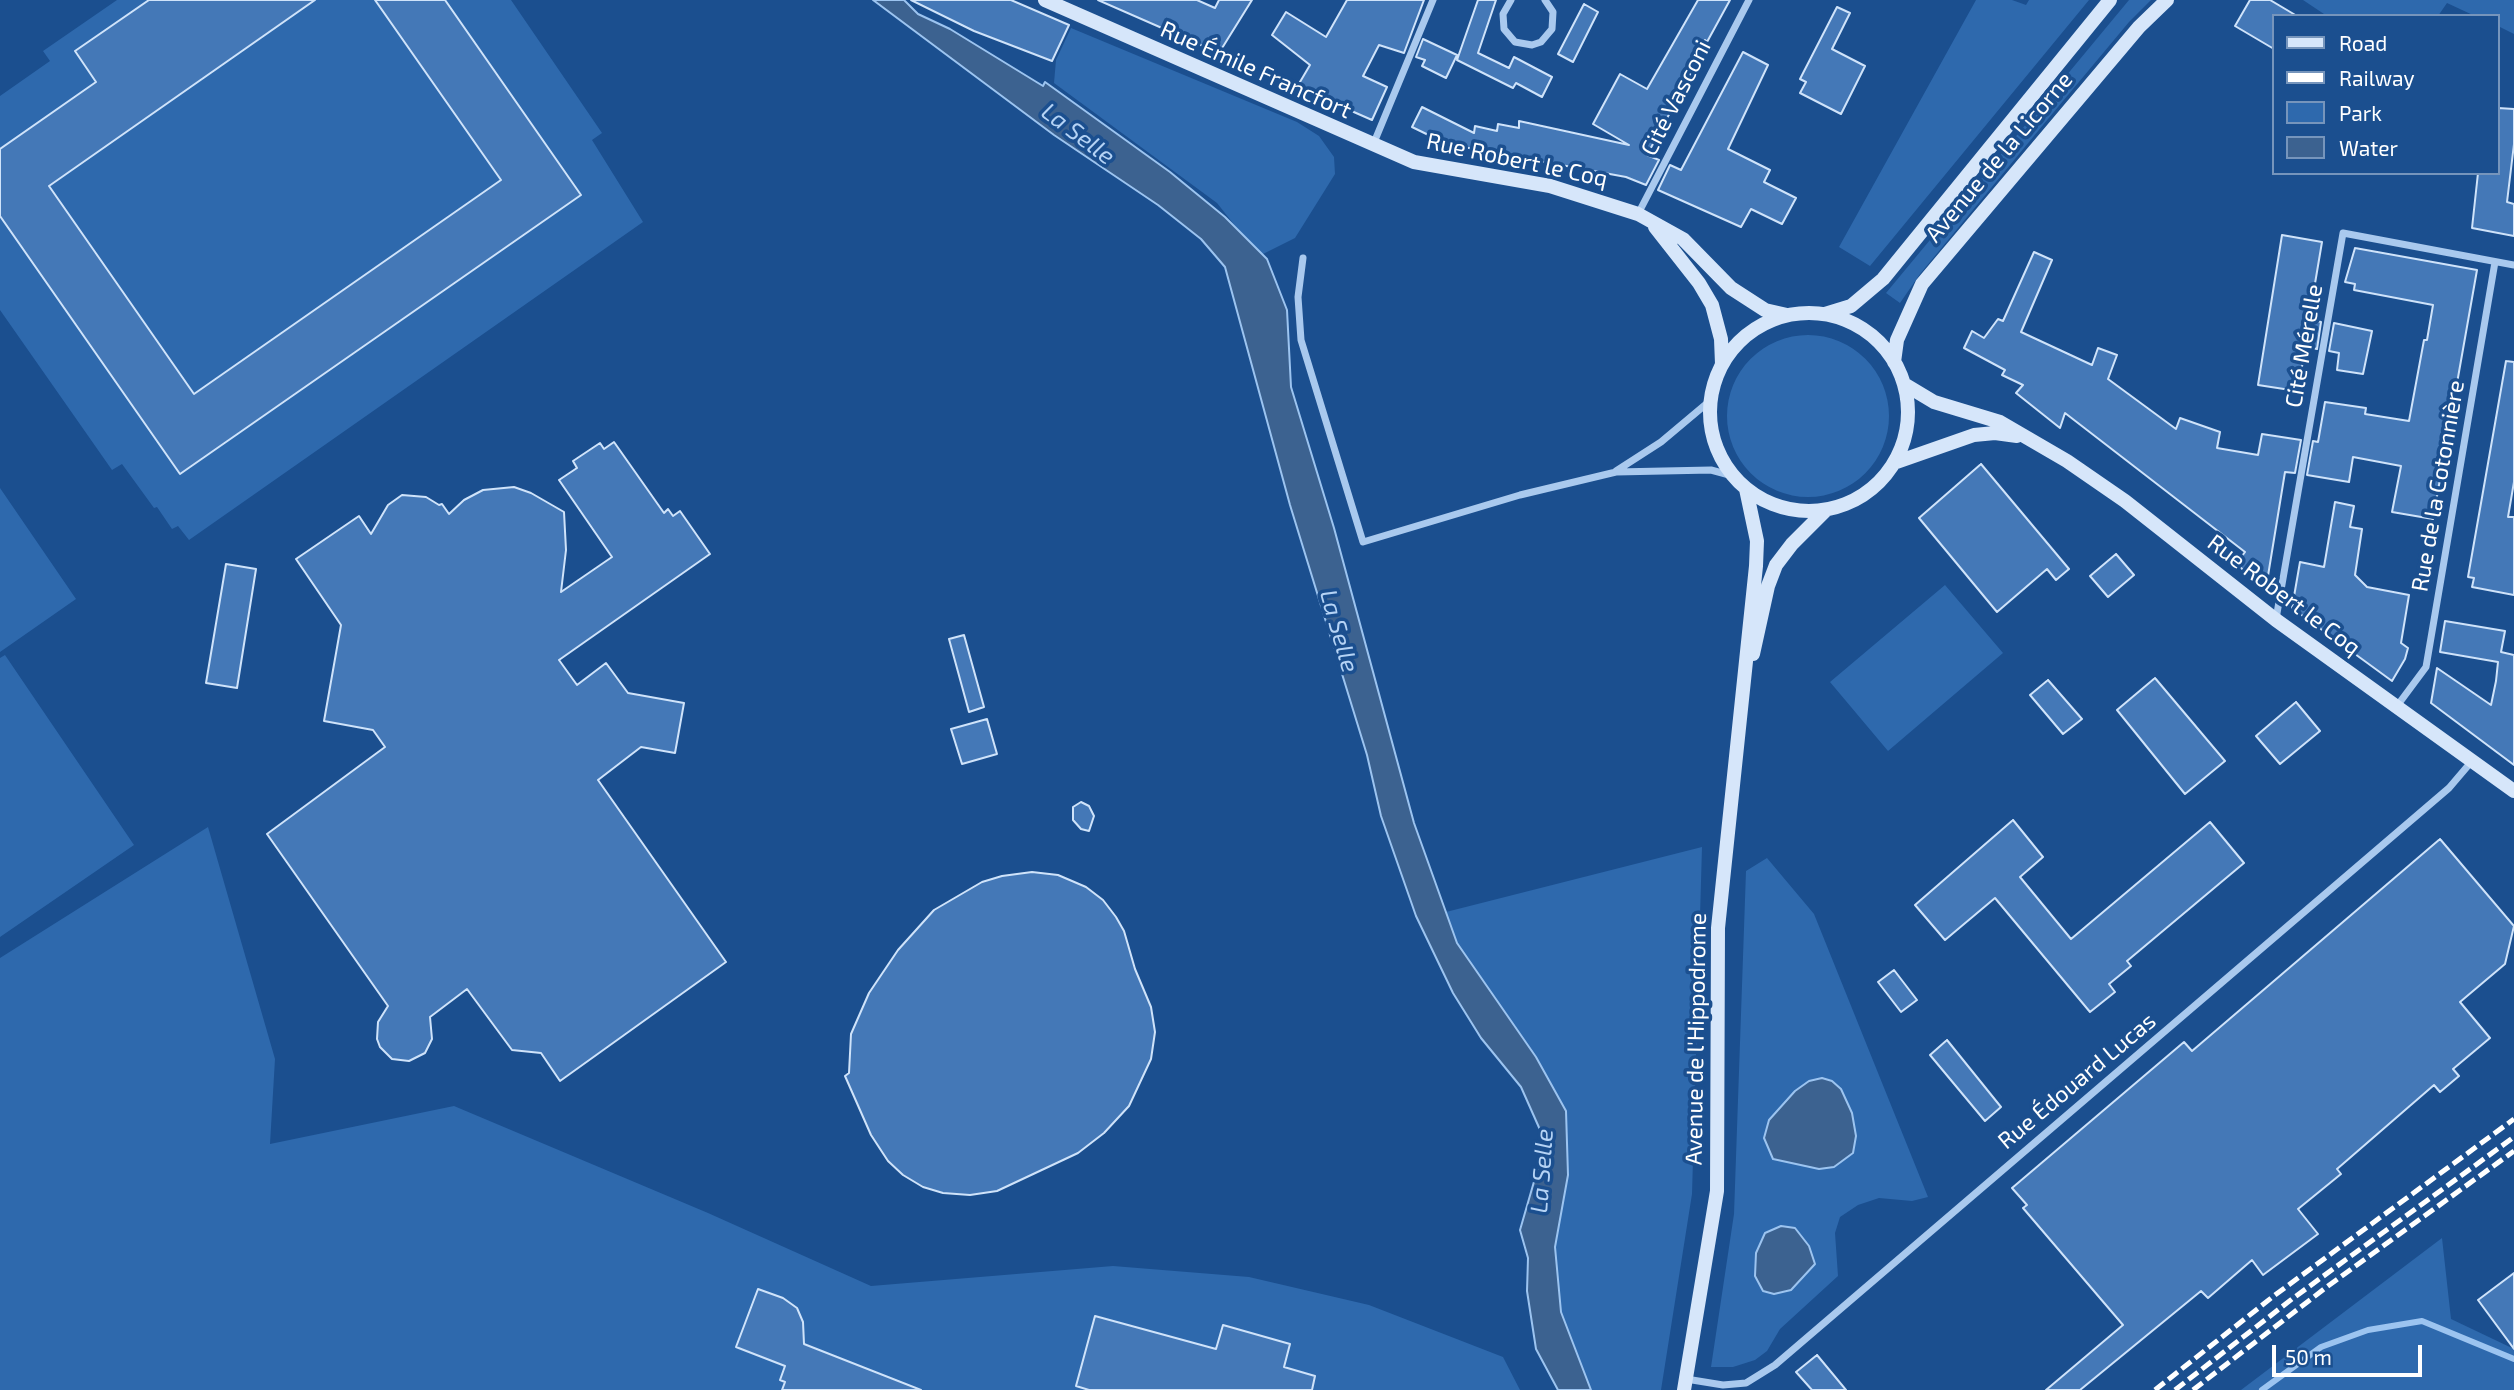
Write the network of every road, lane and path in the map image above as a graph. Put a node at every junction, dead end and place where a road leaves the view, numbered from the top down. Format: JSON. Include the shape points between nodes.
{"nodes":[{"id":1,"x":1045,"y":0,"type":"edge"},
{"id":2,"x":1433,"y":0,"type":"edge"},
{"id":3,"x":1511,"y":0,"type":"edge"},
{"id":4,"x":1545,"y":0,"type":"edge"},
{"id":5,"x":1749,"y":0,"type":"edge"},
{"id":6,"x":2109,"y":0,"type":"edge"},
{"id":7,"x":2167,"y":0,"type":"edge"},
{"id":8,"x":1372,"y":146,"type":"junction"},
{"id":9,"x":1638,"y":214,"type":"junction"},
{"id":10,"x":1651,"y":222,"type":"junction"},
{"id":11,"x":1303,"y":258,"type":"dead end"},
{"id":12,"x":2496,"y":262,"type":"junction"},
{"id":13,"x":2514,"y":265,"type":"edge"},
{"id":14,"x":1825,"y":314,"type":"junction"},
{"id":15,"x":1787,"y":315,"type":"junction"},
{"id":16,"x":1894,"y":362,"type":"junction"},
{"id":17,"x":1722,"y":363,"type":"junction"},
{"id":18,"x":1904,"y":384,"type":"junction"},
{"id":19,"x":1710,"y":400,"type":"junction"},
{"id":20,"x":2025,"y":437,"type":"junction"},
{"id":21,"x":1894,"y":463,"type":"junction"},
{"id":22,"x":1616,"y":472,"type":"junction"},
{"id":23,"x":1733,"y":476,"type":"junction"},
{"id":24,"x":1746,"y":489,"type":"junction"},
{"id":25,"x":1826,"y":510,"type":"junction"},
{"id":26,"x":2276,"y":620,"type":"junction"},
{"id":27,"x":1745,"y":687,"type":"junction"},
{"id":28,"x":2397,"y":707,"type":"junction"},
{"id":29,"x":2472,"y":761,"type":"junction"},
{"id":30,"x":2514,"y":790,"type":"edge"},
{"id":31,"x":1685,"y":1385,"type":"edge"}],
"edges":[{"from":1,"to":8,"type":"main road","name":"Rue Émile Francfort"},
{"from":2,"to":8,"type":"street"},
{"from":3,"to":4,"type":"street","via":[[1503,14],[1504,29],[1515,42],[1532,45],[1552,29],[1553,12]]},
{"from":5,"to":9,"type":"street","name":"Cité Vasconi"},
{"from":6,"to":14,"type":"main road","name":"Avenue de la Licorne","via":[[1883,279],[1851,306]]},
{"from":7,"to":16,"type":"main road","name":"Avenue de la Licorne","via":[[2139,27],[1922,284],[1897,340]]},
{"from":8,"to":9,"type":"main road","name":"Rue Robert le Coq","via":[[1414,162],[1550,186]]},
{"from":9,"to":10,"type":"main road","name":"Rue Robert le Coq"},
{"from":10,"to":15,"type":"main road","name":"Rue Robert le Coq","via":[[1683,240],[1731,288],[1765,310]]},
{"from":10,"to":17,"type":"main road","name":"Rue Robert le Coq","via":[[1712,305]]},
{"from":11,"to":22,"type":"street","via":[[1298,296],[1301,340],[1363,542]]},
{"from":12,"to":13,"type":"street"},
{"from":12,"to":26,"type":"street","name":"Cité Mérelle","via":[[2343,233]]},
{"from":12,"to":28,"type":"street","name":"Rue de la Cotonnière","via":[[2426,667]]},
{"from":14,"to":15,"type":"main road"},
{"from":14,"to":16,"type":"main road","via":[[1853,323],[1876,339]]},
{"from":15,"to":17,"type":"main road","via":[[1749,332]]},
{"from":16,"to":18,"type":"main road"},
{"from":17,"to":19,"type":"main road"},
{"from":18,"to":20,"type":"main road","name":"Rue Robert le Coq","via":[[1934,402],[2000,422]]},
{"from":18,"to":21,"type":"main road","via":[[1906,424]]},
{"from":19,"to":22,"type":"street","via":[[1661,442]]},
{"from":19,"to":23,"type":"main road","via":[[1714,441]]},
{"from":20,"to":21,"type":"main road","name":"Rue Robert le Coq","via":[[1974,435]]},
{"from":20,"to":26,"type":"main road","name":"Rue Robert le Coq","via":[[2125,501]]},
{"from":21,"to":25,"type":"main road","via":[[1865,494]]},
{"from":22,"to":23,"type":"street","via":[[1711,470]]},
{"from":23,"to":24,"type":"main road"},
{"from":24,"to":25,"type":"main road","via":[[1784,508]]},
{"from":24,"to":27,"type":"main road","name":"Avenue de l'Hippodrome","via":[[1757,541]]},
{"from":25,"to":27,"type":"main road","name":"Avenue de l'Hippodrome","via":[[1776,565]]},
{"from":26,"to":28,"type":"main road","name":"Rue Robert le Coq"},
{"from":27,"to":31,"type":"main road","name":"Avenue de l'Hippodrome","via":[[1718,928],[1717,1191]]},
{"from":28,"to":29,"type":"main road","name":"Rue Robert le Coq"},
{"from":29,"to":30,"type":"main road","name":"Rue Robert le Coq"},
{"from":29,"to":31,"type":"street","name":"Rue Édouard Lucas","via":[[2449,788],[1775,1365],[1746,1383]]}]}
